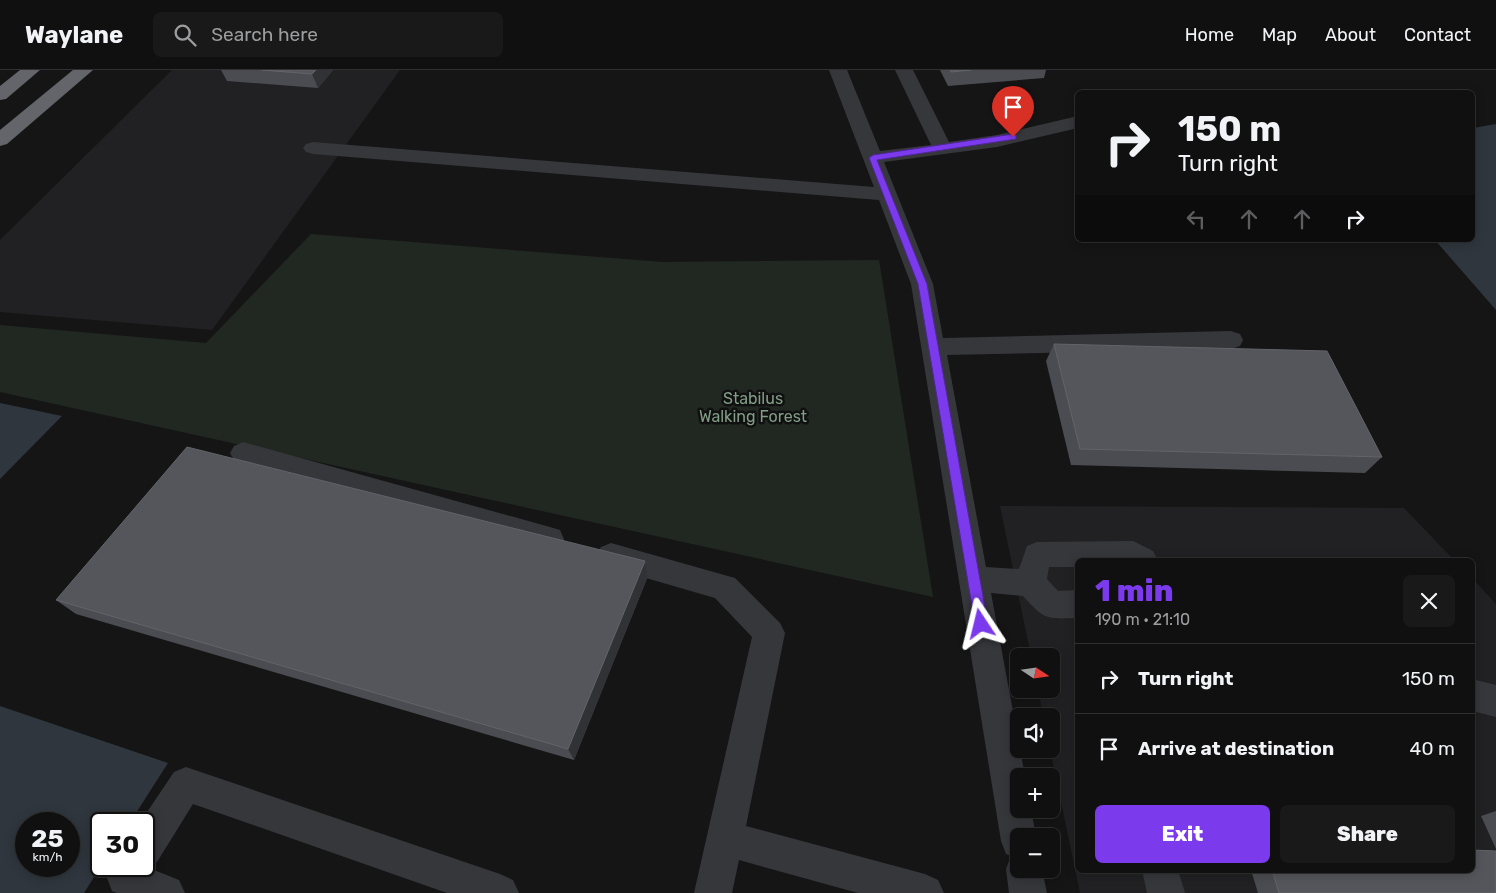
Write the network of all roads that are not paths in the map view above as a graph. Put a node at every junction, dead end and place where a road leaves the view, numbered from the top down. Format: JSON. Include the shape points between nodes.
{"nodes":[{"id":1,"x":31,"y":70,"type":"edge"},
{"id":2,"x":84,"y":70,"type":"edge"},
{"id":3,"x":838,"y":70,"type":"edge"},
{"id":4,"x":904,"y":70,"type":"edge"},
{"id":5,"x":0,"y":95,"type":"edge"},
{"id":6,"x":1075,"y":123,"type":"edge"},
{"id":7,"x":0,"y":140,"type":"edge"},
{"id":8,"x":313,"y":148,"type":"dead end"},
{"id":9,"x":943,"y":149,"type":"junction"},
{"id":10,"x":873,"y":158,"type":"junction"},
{"id":11,"x":886,"y":194,"type":"junction"},
{"id":12,"x":1232,"y":340,"type":"dead end"},
{"id":13,"x":933,"y":347,"type":"junction"},
{"id":14,"x":243,"y":453,"type":"dead end"},
{"id":15,"x":1140,"y":558,"type":"edge"},
{"id":16,"x":973,"y":579,"type":"junction"},
{"id":17,"x":1031,"y":583,"type":"junction"},
{"id":18,"x":1075,"y":604,"type":"edge"},
{"id":19,"x":1475,"y":696,"type":"edge"},
{"id":20,"x":1496,"y":701,"type":"edge"},
{"id":21,"x":1017,"y":828,"type":"edge"},
{"id":22,"x":155,"y":832,"type":"edge"},
{"id":23,"x":725,"y":838,"type":"junction"},
{"id":24,"x":1161,"y":873,"type":"edge"},
{"id":25,"x":126,"y":877,"type":"edge"},
{"id":26,"x":1026,"y":878,"type":"edge"},
{"id":27,"x":166,"y":893,"type":"edge"},
{"id":28,"x":500,"y":893,"type":"edge"},
{"id":29,"x":713,"y":893,"type":"edge"},
{"id":30,"x":925,"y":893,"type":"edge"},
{"id":31,"x":1028,"y":893,"type":"edge"},
{"id":32,"x":1166,"y":893,"type":"edge"}],
"edges":[{"from":1,"to":5,"type":"highway"},
{"from":2,"to":7,"type":"highway"},
{"from":3,"to":10,"type":"street"},
{"from":4,"to":9,"type":"street"},
{"from":6,"to":9,"type":"street"},
{"from":8,"to":11,"type":"street"},
{"from":9,"to":10,"type":"street"},
{"from":10,"to":11,"type":"street"},
{"from":11,"to":13,"type":"street","via":[[922,284]]},
{"from":12,"to":13,"type":"street"},
{"from":13,"to":16,"type":"street"},
{"from":14,"to":23,"type":"street","via":[[724,587],[769,633]]},
{"from":15,"to":17,"type":"street","via":[[1133,554],[1037,555]]},
{"from":16,"to":17,"type":"street"},
{"from":16,"to":21,"type":"street"},
{"from":17,"to":18,"type":"street","via":[[1052,605]]},
{"from":19,"to":20,"type":"street"},
{"from":22,"to":28,"type":"street","via":[[186,784]]},
{"from":23,"to":29,"type":"street"},
{"from":23,"to":30,"type":"street"},
{"from":24,"to":32,"type":"street"},
{"from":25,"to":27,"type":"street"},
{"from":26,"to":31,"type":"street"}]}
